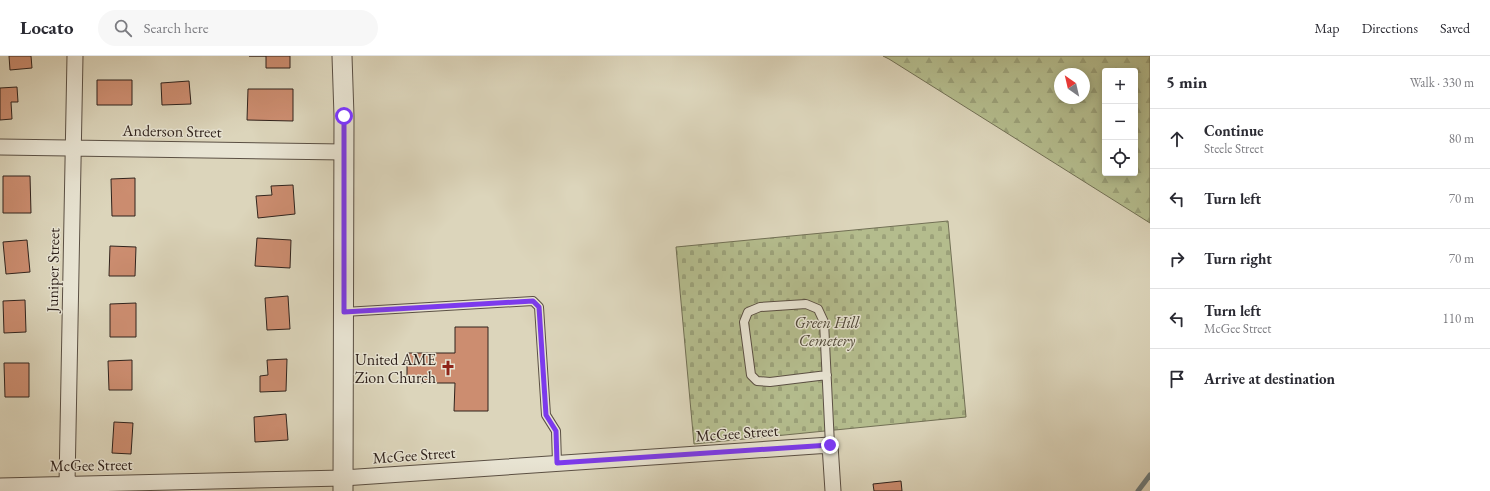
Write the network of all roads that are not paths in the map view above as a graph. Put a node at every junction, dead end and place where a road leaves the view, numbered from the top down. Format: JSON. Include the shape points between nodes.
{"nodes":[{"id":1,"x":75,"y":56,"type":"edge"},
{"id":2,"x":342,"y":56,"type":"edge"},
{"id":3,"x":0,"y":147,"type":"edge"},
{"id":4,"x":73,"y":148,"type":"junction"},
{"id":5,"x":344,"y":152,"type":"junction"},
{"id":6,"x":344,"y":312,"type":"junction"},
{"id":7,"x":826,"y":375,"type":"junction"},
{"id":8,"x":830,"y":445,"type":"junction"},
{"id":9,"x":557,"y":463,"type":"junction"},
{"id":10,"x":67,"y":484,"type":"junction"},
{"id":11,"x":343,"y":484,"type":"edge"},
{"id":12,"x":0,"y":486,"type":"edge"},
{"id":13,"x":833,"y":491,"type":"edge"}],
"edges":[{"from":1,"to":4,"type":"street","name":"Juniper Street"},
{"from":2,"to":5,"type":"street"},
{"from":3,"to":4,"type":"street","name":"Anderson Street"},
{"from":4,"to":5,"type":"street","name":"Anderson Street"},
{"from":4,"to":10,"type":"street","name":"Juniper Street"},
{"from":5,"to":6,"type":"street"},
{"from":6,"to":9,"type":"lane","via":[[533,301],[539,307],[546,415],[556,431]]},
{"from":6,"to":11,"type":"street"},
{"from":7,"to":7,"type":"lane","via":[[824,322],[818,309],[806,304],[760,307],[748,312],[744,322],[751,375],[757,381],[770,382]]},
{"from":7,"to":8,"type":"lane"},
{"from":8,"to":9,"type":"street","name":"McGee Street"},
{"from":8,"to":13,"type":"street"},
{"from":9,"to":11,"type":"street","name":"McGee Street"},
{"from":10,"to":11,"type":"street","name":"McGee Street"},
{"from":10,"to":12,"type":"street","name":"McGee Street"}]}
